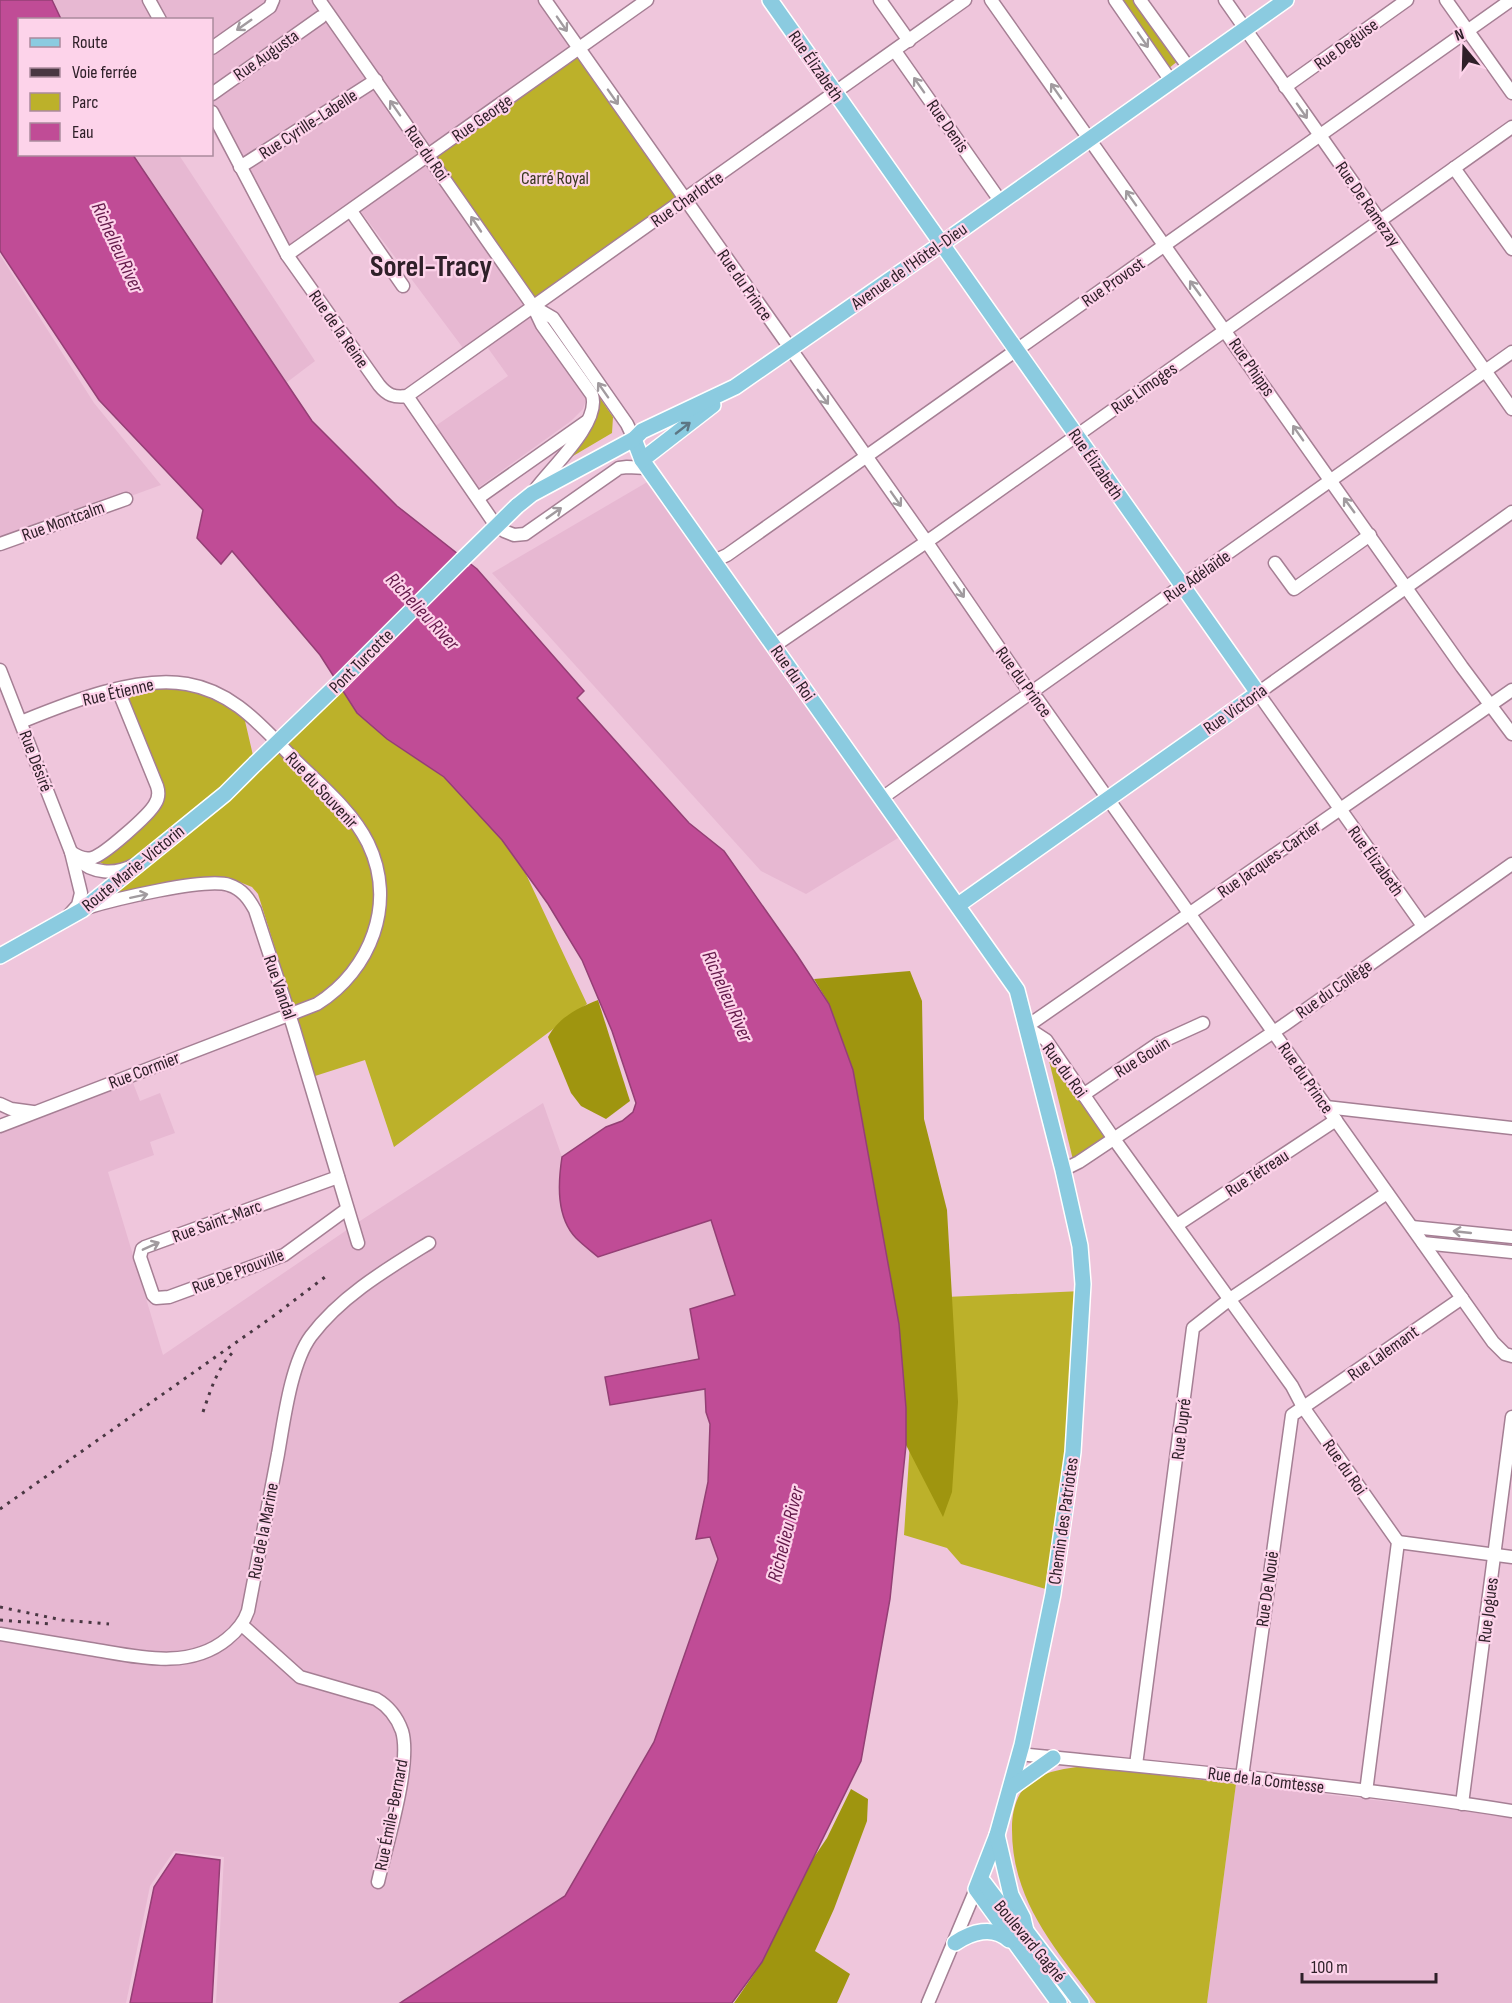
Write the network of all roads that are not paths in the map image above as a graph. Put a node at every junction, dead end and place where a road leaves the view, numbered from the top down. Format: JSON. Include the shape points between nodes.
{"nodes":[{"id":1,"x":148,"y":0,"type":"edge"},
{"id":2,"x":273,"y":0,"type":"edge"},
{"id":3,"x":545,"y":0,"type":"edge"},
{"id":4,"x":647,"y":0,"type":"edge"},
{"id":5,"x":770,"y":0,"type":"edge"},
{"id":6,"x":880,"y":0,"type":"edge"},
{"id":7,"x":965,"y":0,"type":"edge"},
{"id":8,"x":991,"y":0,"type":"edge"},
{"id":9,"x":1115,"y":0,"type":"edge"},
{"id":10,"x":1140,"y":0,"type":"edge"},
{"id":11,"x":1225,"y":0,"type":"edge"},
{"id":12,"x":1286,"y":0,"type":"edge"},
{"id":13,"x":1407,"y":0,"type":"edge"},
{"id":14,"x":1446,"y":0,"type":"edge"},
{"id":15,"x":1511,"y":0,"type":"edge"},
{"id":16,"x":323,"y":6,"type":"edge"},
{"id":17,"x":159,"y":18,"type":"edge"},
{"id":18,"x":1245,"y":29,"type":"junction"},
{"id":19,"x":1468,"y":31,"type":"junction"},
{"id":20,"x":909,"y":41,"type":"junction"},
{"id":21,"x":213,"y":47,"type":"edge"},
{"id":22,"x":579,"y":49,"type":"junction"},
{"id":23,"x":895,"y":51,"type":"junction"},
{"id":24,"x":1189,"y":68,"type":"junction"},
{"id":25,"x":376,"y":80,"type":"junction"},
{"id":26,"x":1171,"y":81,"type":"junction"},
{"id":27,"x":1285,"y":87,"type":"junction"},
{"id":28,"x":213,"y":93,"type":"edge"},
{"id":29,"x":835,"y":93,"type":"junction"},
{"id":30,"x":1512,"y":93,"type":"edge"},
{"id":31,"x":213,"y":114,"type":"edge"},
{"id":32,"x":1512,"y":127,"type":"edge"},
{"id":33,"x":1320,"y":137,"type":"junction"},
{"id":34,"x":1089,"y":139,"type":"junction"},
{"id":35,"x":429,"y":156,"type":"junction"},
{"id":36,"x":240,"y":167,"type":"junction"},
{"id":37,"x":1454,"y":168,"type":"junction"},
{"id":38,"x":685,"y":200,"type":"junction"},
{"id":39,"x":1001,"y":202,"type":"junction"},
{"id":40,"x":351,"y":211,"type":"junction"},
{"id":41,"x":1380,"y":221,"type":"junction"},
{"id":42,"x":942,"y":244,"type":"junction"},
{"id":43,"x":1165,"y":246,"type":"junction"},
{"id":44,"x":1512,"y":249,"type":"edge"},
{"id":45,"x":287,"y":255,"type":"junction"},
{"id":46,"x":404,"y":286,"type":"dead end"},
{"id":47,"x":533,"y":306,"type":"junction"},
{"id":48,"x":1225,"y":330,"type":"junction"},
{"id":49,"x":789,"y":349,"type":"junction"},
{"id":50,"x":1017,"y":350,"type":"junction"},
{"id":51,"x":1512,"y":352,"type":"edge"},
{"id":52,"x":1486,"y":370,"type":"junction"},
{"id":53,"x":721,"y":394,"type":"junction"},
{"id":54,"x":406,"y":396,"type":"junction"},
{"id":55,"x":1512,"y":409,"type":"edge"},
{"id":56,"x":586,"y":422,"type":"junction"},
{"id":57,"x":1076,"y":436,"type":"junction"},
{"id":58,"x":634,"y":439,"type":"junction"},
{"id":59,"x":866,"y":457,"type":"junction"},
{"id":60,"x":645,"y":464,"type":"junction"},
{"id":61,"x":1332,"y":481,"type":"junction"},
{"id":62,"x":532,"y":494,"type":"junction"},
{"id":63,"x":478,"y":498,"type":"junction"},
{"id":64,"x":126,"y":499,"type":"dead end"},
{"id":65,"x":517,"y":506,"type":"joint"},
{"id":66,"x":1512,"y":512,"type":"edge"},
{"id":67,"x":492,"y":520,"type":"dead end"},
{"id":68,"x":504,"y":531,"type":"dead end"},
{"id":69,"x":1370,"y":535,"type":"junction"},
{"id":70,"x":926,"y":541,"type":"junction"},
{"id":71,"x":0,"y":544,"type":"edge"},
{"id":72,"x":714,"y":561,"type":"junction"},
{"id":73,"x":1275,"y":563,"type":"dead end"},
{"id":74,"x":1182,"y":587,"type":"junction"},
{"id":75,"x":1407,"y":587,"type":"junction"},
{"id":76,"x":774,"y":646,"type":"junction"},
{"id":77,"x":0,"y":670,"type":"edge"},
{"id":78,"x":3,"y":689,"type":"edge"},
{"id":79,"x":118,"y":690,"type":"junction"},
{"id":80,"x":1512,"y":690,"type":"edge"},
{"id":81,"x":1030,"y":693,"type":"junction"},
{"id":82,"x":1257,"y":693,"type":"junction"},
{"id":83,"x":1490,"y":703,"type":"junction"},
{"id":84,"x":248,"y":712,"type":"joint"},
{"id":85,"x":21,"y":722,"type":"junction"},
{"id":86,"x":1512,"y":734,"type":"edge"},
{"id":87,"x":255,"y":765,"type":"joint"},
{"id":88,"x":882,"y":798,"type":"junction"},
{"id":89,"x":1108,"y":798,"type":"junction"},
{"id":90,"x":1339,"y":810,"type":"junction"},
{"id":91,"x":71,"y":852,"type":"junction"},
{"id":92,"x":143,"y":860,"type":"junction"},
{"id":93,"x":1511,"y":866,"type":"edge"},
{"id":94,"x":958,"y":905,"type":"junction"},
{"id":95,"x":82,"y":910,"type":"junction"},
{"id":96,"x":1190,"y":914,"type":"junction"},
{"id":97,"x":64,"y":921,"type":"junction"},
{"id":98,"x":1423,"y":926,"type":"junction"},
{"id":99,"x":0,"y":955,"type":"edge"},
{"id":100,"x":289,"y":1015,"type":"junction"},
{"id":101,"x":1203,"y":1023,"type":"dead end"},
{"id":102,"x":1026,"y":1027,"type":"junction"},
{"id":103,"x":1273,"y":1031,"type":"junction"},
{"id":104,"x":1083,"y":1095,"type":"junction"},
{"id":105,"x":0,"y":1104,"type":"edge"},
{"id":106,"x":1326,"y":1107,"type":"junction"},
{"id":107,"x":37,"y":1112,"type":"junction"},
{"id":108,"x":1336,"y":1120,"type":"junction"},
{"id":109,"x":0,"y":1126,"type":"edge"},
{"id":110,"x":1512,"y":1128,"type":"edge"},
{"id":111,"x":1114,"y":1138,"type":"junction"},
{"id":112,"x":1063,"y":1170,"type":"junction"},
{"id":113,"x":338,"y":1177,"type":"junction"},
{"id":114,"x":1387,"y":1193,"type":"junction"},
{"id":115,"x":347,"y":1209,"type":"junction"},
{"id":116,"x":1178,"y":1225,"type":"junction"},
{"id":117,"x":1412,"y":1227,"type":"junction"},
{"id":118,"x":1512,"y":1237,"type":"edge"},
{"id":119,"x":358,"y":1243,"type":"dead end"},
{"id":120,"x":1423,"y":1243,"type":"junction"},
{"id":121,"x":429,"y":1244,"type":"dead end"},
{"id":122,"x":1512,"y":1252,"type":"edge"},
{"id":123,"x":155,"y":1297,"type":"joint"},
{"id":124,"x":1462,"y":1298,"type":"junction"},
{"id":125,"x":1230,"y":1299,"type":"junction"},
{"id":126,"x":1512,"y":1356,"type":"edge"},
{"id":127,"x":1303,"y":1407,"type":"junction"},
{"id":128,"x":1512,"y":1417,"type":"edge"},
{"id":129,"x":1398,"y":1542,"type":"junction"},
{"id":130,"x":1495,"y":1555,"type":"junction"},
{"id":131,"x":1512,"y":1557,"type":"edge"},
{"id":132,"x":242,"y":1625,"type":"junction"},
{"id":133,"x":0,"y":1634,"type":"edge"},
{"id":134,"x":1020,"y":1754,"type":"junction"},
{"id":135,"x":1053,"y":1758,"type":"junction"},
{"id":136,"x":1136,"y":1765,"type":"junction"},
{"id":137,"x":1242,"y":1777,"type":"junction"},
{"id":138,"x":1011,"y":1788,"type":"junction"},
{"id":139,"x":1366,"y":1792,"type":"junction"},
{"id":140,"x":1462,"y":1803,"type":"junction"},
{"id":141,"x":1512,"y":1812,"type":"edge"},
{"id":142,"x":997,"y":1835,"type":"junction"},
{"id":143,"x":378,"y":1882,"type":"dead end"},
{"id":144,"x":978,"y":1884,"type":"junction"},
{"id":145,"x":1026,"y":1932,"type":"junction"},
{"id":146,"x":954,"y":1943,"type":"junction"},
{"id":147,"x":1018,"y":1948,"type":"junction"},
{"id":148,"x":928,"y":2003,"type":"edge"},
{"id":149,"x":1059,"y":2003,"type":"edge"},
{"id":150,"x":1081,"y":2003,"type":"edge"}],
"edges":[{"from":1,"to":17,"type":"street"},
{"from":2,"to":21,"type":"street","one_way":true,"via":[[270,7]]},
{"from":3,"to":22,"type":"street","name":"Rue du Prince","one_way":true},
{"from":4,"to":22,"type":"street","name":"Rue George"},
{"from":5,"to":29,"type":"main road","name":"Rue Élizabeth"},
{"from":6,"to":20,"type":"street"},
{"from":7,"to":20,"type":"street","name":"Rue Charlotte"},
{"from":34,"to":8,"type":"street","name":"Rue Phipps","one_way":true},
{"from":9,"to":26,"type":"street","one_way":true},
{"from":10,"to":24,"type":"street"},
{"from":11,"to":18,"type":"street","name":"Rue De Ramezay"},
{"from":12,"to":18,"type":"main road","name":"Avenue de l'Hôtel-Dieu"},
{"from":13,"to":27,"type":"street","name":"Rue Deguise"},
{"from":14,"to":19,"type":"street"},
{"from":15,"to":19,"type":"street","name":"Rue Provost"},
{"from":16,"to":25,"type":"street","name":"Rue du Roi"},
{"from":16,"to":28,"type":"street","name":"Rue Augusta"},
{"from":18,"to":24,"type":"main road","name":"Avenue de l'Hôtel-Dieu"},
{"from":18,"to":27,"type":"street","name":"Rue De Ramezay"},
{"from":19,"to":30,"type":"street"},
{"from":19,"to":33,"type":"street","name":"Rue Provost"},
{"from":20,"to":23,"type":"street","name":"Rue Charlotte"},
{"from":22,"to":35,"type":"street","name":"Rue George"},
{"from":22,"to":38,"type":"street","name":"Rue du Prince","one_way":true},
{"from":23,"to":29,"type":"street","name":"Rue Charlotte"},
{"from":39,"to":23,"type":"street","name":"Rue Denis","one_way":true},
{"from":24,"to":26,"type":"main road","name":"Avenue de l'Hôtel-Dieu"},
{"from":35,"to":25,"type":"street","name":"Rue du Roi","one_way":true},
{"from":25,"to":36,"type":"street","name":"Rue Cyrille-Labelle"},
{"from":26,"to":34,"type":"main road","name":"Avenue de l'Hôtel-Dieu"},
{"from":27,"to":33,"type":"street","name":"Rue De Ramezay","one_way":true},
{"from":29,"to":38,"type":"street","name":"Rue Charlotte"},
{"from":29,"to":42,"type":"main road","name":"Rue Élizabeth"},
{"from":31,"to":36,"type":"street","name":"Rue de la Reine"},
{"from":32,"to":37,"type":"street","name":"Rue Limoges"},
{"from":33,"to":41,"type":"street","name":"Rue De Ramezay"},
{"from":33,"to":43,"type":"street","name":"Rue Provost"},
{"from":34,"to":39,"type":"main road","name":"Avenue de l'Hôtel-Dieu"},
{"from":43,"to":34,"type":"street","name":"Rue Phipps","one_way":true},
{"from":35,"to":40,"type":"street","name":"Rue George"},
{"from":47,"to":35,"type":"street","name":"Rue du Roi","one_way":true},
{"from":36,"to":45,"type":"street","name":"Rue de la Reine"},
{"from":37,"to":41,"type":"street","name":"Rue Limoges"},
{"from":37,"to":44,"type":"street"},
{"from":38,"to":47,"type":"street","name":"Rue Charlotte"},
{"from":38,"to":49,"type":"street","name":"Rue du Prince"},
{"from":39,"to":42,"type":"main road","name":"Avenue de l'Hôtel-Dieu"},
{"from":40,"to":45,"type":"street","name":"Rue George"},
{"from":40,"to":46,"type":"street"},
{"from":41,"to":48,"type":"street","name":"Rue Limoges"},
{"from":41,"to":52,"type":"street","name":"Rue De Ramezay"},
{"from":42,"to":49,"type":"main road","name":"Avenue de l'Hôtel-Dieu"},
{"from":42,"to":50,"type":"main road","name":"Rue Élizabeth"},
{"from":48,"to":43,"type":"street","name":"Rue Phipps","one_way":true},
{"from":43,"to":50,"type":"street","name":"Rue Provost"},
{"from":45,"to":54,"type":"street","name":"Rue de la Reine","via":[[385,393]]},
{"from":47,"to":54,"type":"street","name":"Rue Charlotte"},
{"from":47,"to":56,"type":"street","name":"Rue du Roi","via":[[592,396],[594,408]]},
{"from":58,"to":47,"type":"street","name":"Rue du Roi","one_way":true,"via":[[553,318]]},
{"from":48,"to":57,"type":"street","name":"Rue Limoges"},
{"from":61,"to":48,"type":"street","name":"Rue Phipps","one_way":true},
{"from":49,"to":53,"type":"main road","name":"Avenue de l'Hôtel-Dieu"},
{"from":49,"to":59,"type":"street","name":"Rue du Prince","one_way":true},
{"from":50,"to":57,"type":"main road","name":"Rue Élizabeth"},
{"from":50,"to":59,"type":"street","name":"Rue Provost"},
{"from":51,"to":52,"type":"street","name":"Rue Adélaïde"},
{"from":52,"to":55,"type":"street","name":"Rue De Ramezay"},
{"from":52,"to":61,"type":"street","name":"Rue Adélaïde"},
{"from":53,"to":58,"type":"main road","name":"Avenue de l'Hôtel-Dieu","via":[[642,431]]},
{"from":60,"to":53,"type":"main road","one_way":true},
{"from":54,"to":63,"type":"street"},
{"from":56,"to":62,"type":"street","name":"Rue du Roi","via":[[578,439]]},
{"from":56,"to":63,"type":"street"},
{"from":57,"to":70,"type":"street","name":"Rue Limoges"},
{"from":57,"to":74,"type":"main road","name":"Rue Élizabeth"},
{"from":58,"to":60,"type":"main road","name":"Rue du Roi"},
{"from":58,"to":62,"type":"main road","name":"Avenue de l'Hôtel-Dieu"},
{"from":59,"to":70,"type":"street","name":"Rue du Prince","one_way":true},
{"from":59,"to":72,"type":"street","name":"Rue Provost"},
{"from":68,"to":60,"type":"street","one_way":true,"via":[[514,536],[525,534],[617,470]]},
{"from":60,"to":72,"type":"main road","name":"Rue du Roi"},
{"from":69,"to":61,"type":"street","name":"Rue Phipps","one_way":true},
{"from":61,"to":74,"type":"street","name":"Rue Adélaïde"},
{"from":62,"to":65,"type":"main road","name":"Avenue de l'Hôtel-Dieu"},
{"from":63,"to":67,"type":"street"},
{"from":64,"to":71,"type":"street","name":"Rue Montcalm"},
{"from":65,"to":87,"type":"main road","name":"Pont Turcotte","bridge":true},
{"from":66,"to":75,"type":"street","name":"Rue Victoria"},
{"from":69,"to":73,"type":"street","via":[[1294,588]]},
{"from":69,"to":75,"type":"street","name":"Rue Phipps"},
{"from":70,"to":76,"type":"street","name":"Rue Limoges"},
{"from":70,"to":81,"type":"street","name":"Rue du Prince","one_way":true},
{"from":72,"to":76,"type":"main road","name":"Rue du Roi"},
{"from":74,"to":81,"type":"street","name":"Rue Adélaïde"},
{"from":74,"to":82,"type":"main road","name":"Rue Élizabeth"},
{"from":75,"to":82,"type":"street","name":"Rue Victoria"},
{"from":75,"to":83,"type":"street","name":"Rue Phipps"},
{"from":76,"to":88,"type":"main road","name":"Rue du Roi"},
{"from":77,"to":78,"type":"street","name":"Rue Désiré"},
{"from":78,"to":85,"type":"street","name":"Rue Désiré"},
{"from":79,"to":84,"type":"street","name":"Rue Étienne","via":[[159,682],[188,684],[218,693]]},
{"from":79,"to":85,"type":"street","name":"Rue Étienne"},
{"from":79,"to":91,"type":"street","via":[[157,786],[158,798],[149,812],[105,852],[94,858],[82,858]]},
{"from":80,"to":83,"type":"street","name":"Rue Jacques-Cartier"},
{"from":81,"to":88,"type":"street","name":"Rue Adélaïde"},
{"from":81,"to":89,"type":"street","name":"Rue du Prince"},
{"from":82,"to":89,"type":"main road","name":"Rue Victoria"},
{"from":82,"to":90,"type":"street","name":"Rue Élizabeth"},
{"from":83,"to":86,"type":"street","name":"Rue Phipps"},
{"from":83,"to":90,"type":"street","name":"Rue Jacques-Cartier"},
{"from":84,"to":100,"type":"street","name":"Rue du Souvenir","via":[[358,828],[372,854],[380,884],[376,930],[360,963],[331,996]]},
{"from":85,"to":91,"type":"street","name":"Rue Désiré"},
{"from":87,"to":92,"type":"main road","name":"Route Marie-Victorin"},
{"from":88,"to":94,"type":"main road","name":"Rue du Roi"},
{"from":89,"to":94,"type":"main road","name":"Rue Victoria"},
{"from":89,"to":96,"type":"street","name":"Rue du Prince"},
{"from":90,"to":96,"type":"street","name":"Rue Jacques-Cartier"},
{"from":90,"to":98,"type":"street","name":"Rue Élizabeth"},
{"from":91,"to":92,"type":"street","via":[[81,862],[101,871],[125,869]]},
{"from":91,"to":97,"type":"street","name":"Rue Désiré","via":[[81,893],[78,905]]},
{"from":92,"to":95,"type":"main road","name":"Route Marie-Victorin"},
{"from":93,"to":98,"type":"street","name":"Rue du Collège"},
{"from":94,"to":102,"type":"main road","name":"Rue du Roi","via":[[1017,990]]},
{"from":95,"to":97,"type":"main road","name":"Route Marie-Victorin"},
{"from":95,"to":100,"type":"street","name":"Rue Vandal","one_way":true,"via":[[198,884],[232,885],[247,896],[255,910]]},
{"from":96,"to":102,"type":"street","name":"Rue Jacques-Cartier"},
{"from":96,"to":103,"type":"street","name":"Rue du Prince"},
{"from":97,"to":99,"type":"main road","name":"Route Marie-Victorin"},
{"from":98,"to":103,"type":"street","name":"Rue du Collège"},
{"from":100,"to":107,"type":"street","name":"Rue Cormier"},
{"from":100,"to":113,"type":"street","name":"Rue Vandal"},
{"from":101,"to":104,"type":"street","name":"Rue Gouin","via":[[1159,1044]]},
{"from":102,"to":104,"type":"street","name":"Rue du Roi","via":[[1046,1040]]},
{"from":102,"to":112,"type":"main road","name":"Chemin des Patriotes"},
{"from":103,"to":106,"type":"street","name":"Rue du Prince"},
{"from":103,"to":111,"type":"street","name":"Rue du Collège"},
{"from":104,"to":111,"type":"street","name":"Rue du Roi"},
{"from":105,"to":107,"type":"street","via":[[22,1112]]},
{"from":106,"to":108,"type":"street","name":"Rue du Prince"},
{"from":106,"to":110,"type":"street"},
{"from":107,"to":109,"type":"street","name":"Rue Cormier"},
{"from":108,"to":114,"type":"street","name":"Rue du Prince"},
{"from":108,"to":116,"type":"street","name":"Rue Tétreau"},
{"from":111,"to":112,"type":"street","name":"Rue du Collège"},
{"from":111,"to":116,"type":"street","name":"Rue du Roi"},
{"from":112,"to":134,"type":"main road","name":"Chemin des Patriotes","via":[[1080,1246],[1083,1284],[1073,1452],[1053,1594]]},
{"from":113,"to":115,"type":"street","name":"Rue Vandal"},
{"from":123,"to":113,"type":"street","name":"Rue Saint-Marc","one_way":true,"via":[[140,1257],[142,1249]]},
{"from":114,"to":117,"type":"street","name":"Rue du Prince"},
{"from":114,"to":125,"type":"street","name":"Rue Dupré"},
{"from":115,"to":119,"type":"street","name":"Rue Vandal"},
{"from":115,"to":123,"type":"street","name":"Rue De Prouville","via":[[284,1255],[169,1297]]},
{"from":116,"to":125,"type":"street","name":"Rue du Roi"},
{"from":118,"to":117,"type":"street","one_way":true},
{"from":117,"to":120,"type":"street","name":"Rue du Prince"},
{"from":120,"to":122,"type":"street"},
{"from":120,"to":124,"type":"street","name":"Rue du Prince"},
{"from":121,"to":132,"type":"street","name":"Rue de la Marine","via":[[362,1287],[318,1328],[303,1352],[286,1410],[248,1611]]},
{"from":124,"to":126,"type":"street","name":"Rue du Prince","via":[[1493,1342],[1504,1354]]},
{"from":124,"to":127,"type":"street","name":"Rue Lalemant"},
{"from":125,"to":127,"type":"street","name":"Rue du Roi"},
{"from":125,"to":136,"type":"street","name":"Rue Dupré","via":[[1196,1324],[1192,1334]]},
{"from":127,"to":129,"type":"street","name":"Rue du Roi"},
{"from":127,"to":137,"type":"street","name":"Rue De Nouë","via":[[1290,1421]]},
{"from":128,"to":130,"type":"street","name":"Rue Jogues"},
{"from":129,"to":130,"type":"street"},
{"from":129,"to":139,"type":"street"},
{"from":130,"to":131,"type":"street"},
{"from":130,"to":140,"type":"street","name":"Rue Jogues"},
{"from":132,"to":133,"type":"street","via":[[211,1650],[169,1659]]},
{"from":132,"to":143,"type":"street","name":"Rue Émile-Bernard","via":[[300,1677],[376,1699],[398,1721],[404,1742],[403,1770]]},
{"from":134,"to":135,"type":"street","name":"Rue de la Comtesse"},
{"from":134,"to":138,"type":"main road","name":"Chemin des Patriotes"},
{"from":135,"to":136,"type":"street","name":"Rue de la Comtesse"},
{"from":135,"to":138,"type":"main road"},
{"from":136,"to":137,"type":"street","name":"Rue de la Comtesse"},
{"from":137,"to":139,"type":"street","name":"Rue de la Comtesse"},
{"from":138,"to":142,"type":"main road","name":"Chemin des Patriotes"},
{"from":139,"to":140,"type":"street","name":"Rue de la Comtesse"},
{"from":140,"to":141,"type":"street","name":"Rue de la Comtesse"},
{"from":142,"to":144,"type":"main road","name":"Chemin des Patriotes"},
{"from":142,"to":145,"type":"main road","via":[[1011,1895]]},
{"from":144,"to":145,"type":"main road","name":"Boulevard Gagné"},
{"from":144,"to":146,"type":"street","name":"Chemin des Patriotes"},
{"from":144,"to":147,"type":"main road","name":"Boulevard Gagné"},
{"from":145,"to":150,"type":"main road","name":"Boulevard Gagné"},
{"from":146,"to":147,"type":"main road","via":[[986,1931],[1006,1937]]},
{"from":146,"to":148,"type":"street","name":"Chemin des Patriotes"},
{"from":147,"to":149,"type":"main road","name":"Boulevard Gagné"}]}
